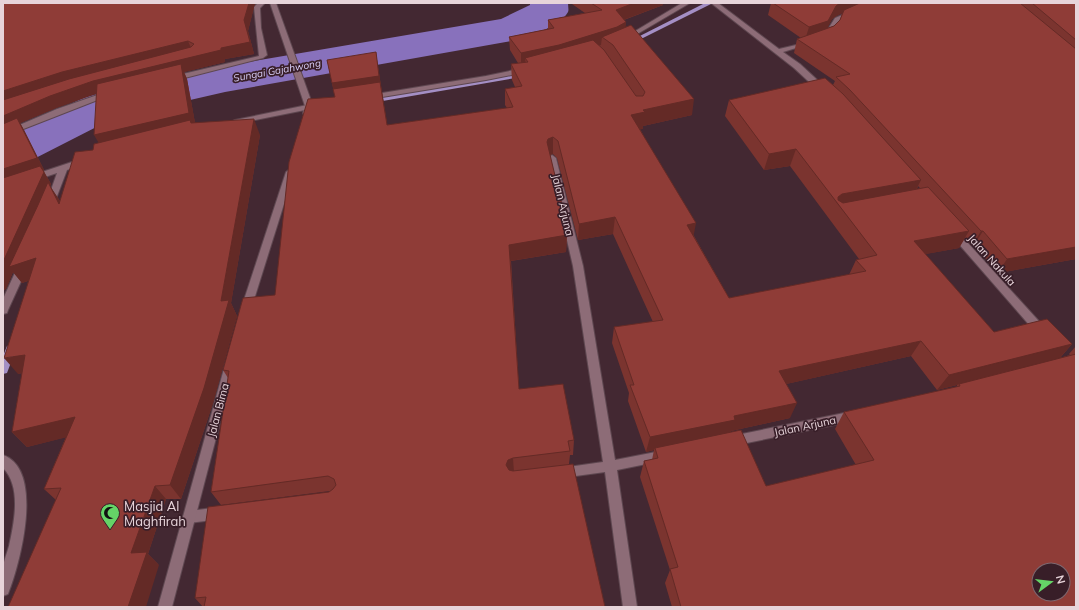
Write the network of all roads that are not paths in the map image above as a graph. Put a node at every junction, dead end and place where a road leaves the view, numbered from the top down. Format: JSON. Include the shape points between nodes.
{"nodes":[{"id":1,"x":262,"y":3,"type":"edge"},
{"id":2,"x":273,"y":3,"type":"edge"},
{"id":3,"x":688,"y":3,"type":"edge"},
{"id":4,"x":715,"y":4,"type":"edge"},
{"id":5,"x":860,"y":10,"type":"edge"},
{"id":6,"x":618,"y":43,"type":"edge"},
{"id":7,"x":778,"y":52,"type":"junction"},
{"id":8,"x":531,"y":68,"type":"edge"},
{"id":9,"x":164,"y":81,"type":"edge"},
{"id":10,"x":116,"y":93,"type":"edge"},
{"id":11,"x":831,"y":97,"type":"edge"},
{"id":12,"x":362,"y":98,"type":"edge"},
{"id":13,"x":308,"y":103,"type":"junction"},
{"id":14,"x":324,"y":104,"type":"edge"},
{"id":15,"x":305,"y":120,"type":"edge"},
{"id":16,"x":226,"y":124,"type":"edge"},
{"id":17,"x":3,"y":135,"type":"edge"},
{"id":18,"x":552,"y":158,"type":"edge"},
{"id":19,"x":92,"y":159,"type":"edge"},
{"id":20,"x":293,"y":162,"type":"edge"},
{"id":21,"x":63,"y":168,"type":"junction"},
{"id":22,"x":26,"y":181,"type":"edge"},
{"id":23,"x":46,"y":214,"type":"edge"},
{"id":24,"x":949,"y":228,"type":"edge"},
{"id":25,"x":26,"y":260,"type":"edge"},
{"id":26,"x":3,"y":310,"type":"edge"},
{"id":27,"x":243,"y":318,"type":"edge"},
{"id":28,"x":1048,"y":339,"type":"edge"},
{"id":29,"x":233,"y":357,"type":"edge"},
{"id":30,"x":864,"y":414,"type":"edge"},
{"id":31,"x":719,"y":444,"type":"edge"},
{"id":32,"x":680,"y":452,"type":"edge"},
{"id":33,"x":3,"y":460,"type":"edge"},
{"id":34,"x":610,"y":466,"type":"junction"},
{"id":35,"x":551,"y":474,"type":"edge"},
{"id":36,"x":235,"y":511,"type":"edge"},
{"id":37,"x":189,"y":517,"type":"junction"},
{"id":38,"x":3,"y":589,"type":"edge"},
{"id":39,"x":164,"y":607,"type":"edge"},
{"id":40,"x":630,"y":607,"type":"edge"}],
"edges":[{"from":1,"to":9,"type":"street","via":[[257,7],[258,28],[263,48],[261,57]]},
{"from":2,"to":13,"type":"street"},
{"from":3,"to":6,"type":"street"},
{"from":4,"to":7,"type":"street"},
{"from":5,"to":7,"type":"street","via":[[841,17],[834,22],[831,32],[818,40]]},
{"from":7,"to":11,"type":"street"},
{"from":8,"to":12,"type":"street"},
{"from":10,"to":17,"type":"street","via":[[60,111]]},
{"from":13,"to":14,"type":"street"},
{"from":13,"to":15,"type":"street"},
{"from":13,"to":16,"type":"street"},
{"from":18,"to":34,"type":"street","name":"Jalan Arjuna","via":[[578,266]]},
{"from":19,"to":21,"type":"street"},
{"from":20,"to":27,"type":"street"},
{"from":21,"to":22,"type":"street"},
{"from":21,"to":23,"type":"street"},
{"from":24,"to":28,"type":"street","name":"Jalan Nakula"},
{"from":25,"to":26,"type":"street"},
{"from":29,"to":37,"type":"street","name":"Jalan Bima"},
{"from":30,"to":31,"type":"street","name":"Jalan Arjuna"},
{"from":32,"to":34,"type":"street"},
{"from":33,"to":38,"type":"street","via":[[13,471],[20,491],[20,516]]},
{"from":34,"to":35,"type":"street"},
{"from":34,"to":40,"type":"street","name":"Jalan Arjuna"},
{"from":36,"to":37,"type":"street"},
{"from":37,"to":39,"type":"street","name":"Jalan Bima"}]}
